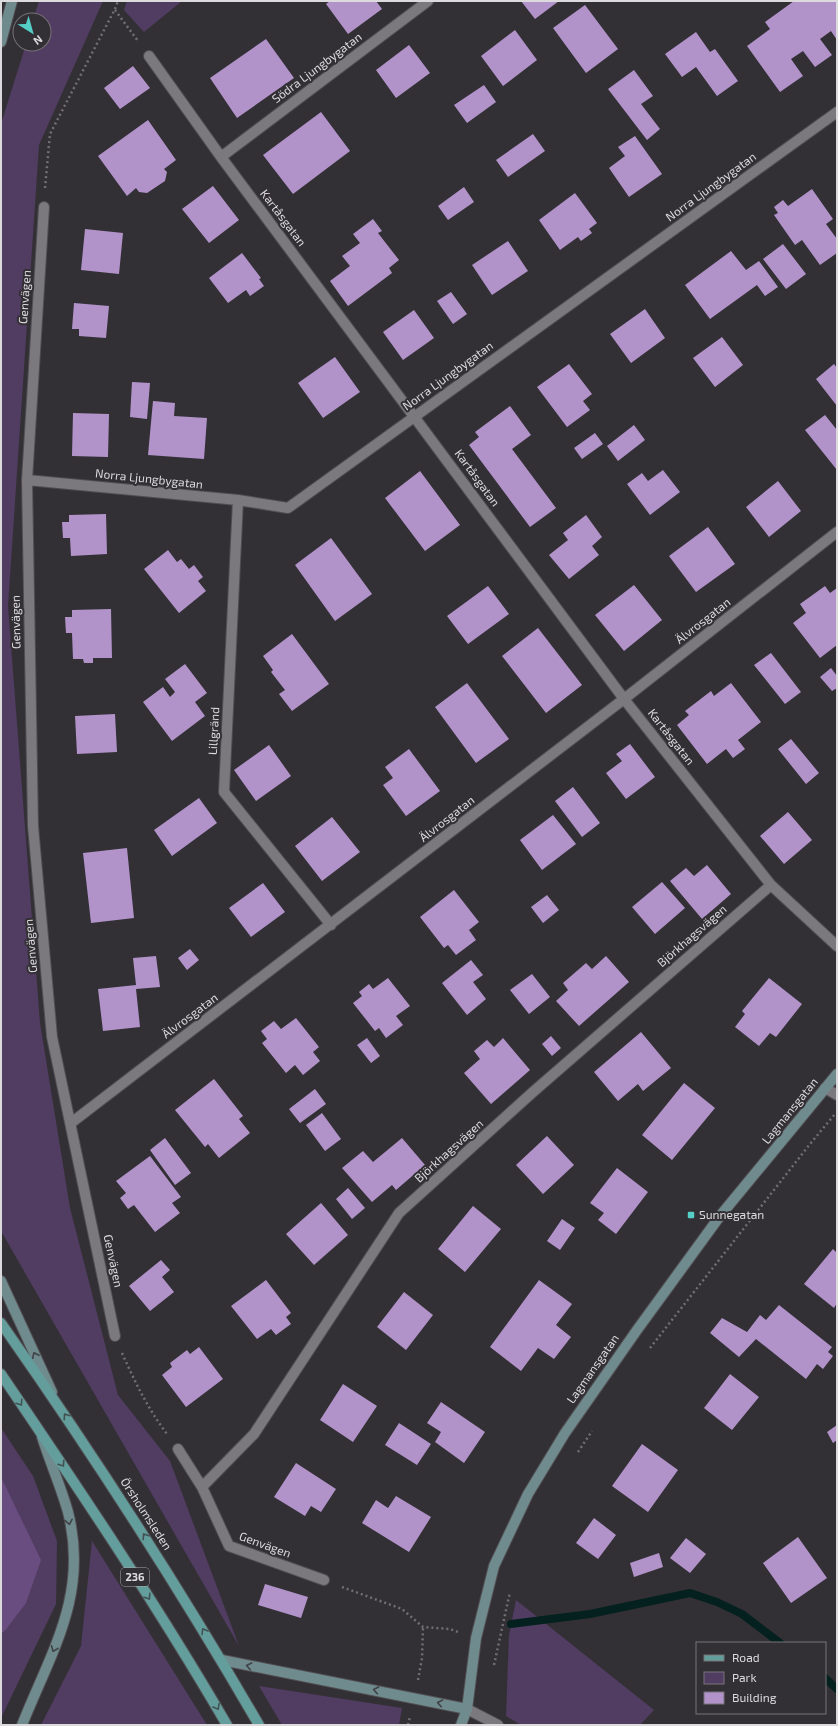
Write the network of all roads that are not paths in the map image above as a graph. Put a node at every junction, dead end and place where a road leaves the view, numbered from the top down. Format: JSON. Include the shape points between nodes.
{"nodes":[{"id":1,"x":12,"y":1,"type":"edge"},
{"id":2,"x":428,"y":1,"type":"edge"},
{"id":3,"x":1,"y":42,"type":"edge"},
{"id":4,"x":149,"y":56,"type":"road end"},
{"id":5,"x":837,"y":112,"type":"edge"},
{"id":6,"x":221,"y":157,"type":"junction"},
{"id":7,"x":44,"y":207,"type":"road end"},
{"id":8,"x":415,"y":416,"type":"junction"},
{"id":9,"x":26,"y":480,"type":"junction"},
{"id":10,"x":238,"y":500,"type":"junction"},
{"id":11,"x":837,"y":532,"type":"edge"},
{"id":12,"x":624,"y":699,"type":"junction"},
{"id":13,"x":771,"y":885,"type":"junction"},
{"id":14,"x":331,"y":925,"type":"junction"},
{"id":15,"x":837,"y":946,"type":"edge"},
{"id":16,"x":837,"y":1074,"type":"edge"},
{"id":17,"x":825,"y":1088,"type":"junction"},
{"id":18,"x":837,"y":1095,"type":"edge"},
{"id":19,"x":71,"y":1124,"type":"junction"},
{"id":20,"x":1,"y":1281,"type":"edge"},
{"id":21,"x":1,"y":1323,"type":"edge"},
{"id":22,"x":115,"y":1336,"type":"road end"},
{"id":23,"x":1,"y":1374,"type":"edge"},
{"id":24,"x":57,"y":1403,"type":"junction"},
{"id":25,"x":40,"y":1432,"type":"junction"},
{"id":26,"x":178,"y":1449,"type":"road end"},
{"id":27,"x":202,"y":1486,"type":"junction"},
{"id":28,"x":324,"y":1580,"type":"road end"},
{"id":29,"x":222,"y":1660,"type":"junction"},
{"id":30,"x":466,"y":1709,"type":"junction"},
{"id":31,"x":22,"y":1725,"type":"edge"},
{"id":32,"x":227,"y":1725,"type":"edge"},
{"id":33,"x":259,"y":1725,"type":"edge"},
{"id":34,"x":461,"y":1725,"type":"edge"},
{"id":35,"x":498,"y":1725,"type":"edge"}],
"edges":[{"from":1,"to":3,"type":"street"},
{"from":2,"to":6,"type":"street","name":"Södra Ljungbygatan"},
{"from":4,"to":6,"type":"street","name":"Kartåsgatan"},
{"from":5,"to":8,"type":"street","name":"Norra Ljungbygatan"},
{"from":6,"to":8,"type":"street","name":"Kartåsgatan"},
{"from":7,"to":9,"type":"street","name":"Genvägen"},
{"from":8,"to":10,"type":"street","name":"Norra Ljungbygatan","via":[[288,508]]},
{"from":8,"to":12,"type":"street","name":"Kartåsgatan"},
{"from":9,"to":10,"type":"street","name":"Norra Ljungbygatan"},
{"from":9,"to":19,"type":"street","name":"Genvägen","via":[[33,826],[52,1037]]},
{"from":10,"to":14,"type":"street","name":"Lillgränd","via":[[224,792]]},
{"from":11,"to":12,"type":"street","name":"Älvrosgatan"},
{"from":12,"to":13,"type":"street","name":"Kartåsgatan"},
{"from":12,"to":14,"type":"street","name":"Älvrosgatan"},
{"from":13,"to":15,"type":"street","name":"Kartåsgatan"},
{"from":13,"to":27,"type":"street","name":"Björkhagsvägen","via":[[533,1092],[399,1213],[254,1434]]},
{"from":14,"to":19,"type":"street","name":"Älvrosgatan"},
{"from":16,"to":17,"type":"street","name":"Lagmansgatan"},
{"from":17,"to":18,"type":"street"},
{"from":17,"to":30,"type":"street","name":"Lagmansgatan","via":[[720,1216],[646,1317],[565,1432],[528,1494],[494,1566],[476,1638]]},
{"from":19,"to":22,"type":"street","name":"Genvägen"},
{"from":24,"to":20,"type":"street","one_way":true},
{"from":21,"to":24,"type":"main road","name":"Örsholmsleden","number":"236"},
{"from":23,"to":25,"type":"main road","number":"236","one_way":true},
{"from":29,"to":24,"type":"main road","name":"Örsholmsleden","number":"236","one_way":true,"via":[[166,1569]]},
{"from":25,"to":31,"type":"street","one_way":true,"via":[[68,1512],[74,1546],[73,1580],[64,1625]]},
{"from":25,"to":32,"type":"main road","number":"236","one_way":true,"via":[[129,1566]]},
{"from":26,"to":27,"type":"street","name":"Genvägen"},
{"from":27,"to":28,"type":"street","name":"Genvägen","via":[[230,1546]]},
{"from":30,"to":29,"type":"street","one_way":true},
{"from":29,"to":33,"type":"main road","name":"Örsholmsleden","number":"236"},
{"from":30,"to":34,"type":"street","name":"Lagmansgatan"},
{"from":30,"to":35,"type":"street"}]}
